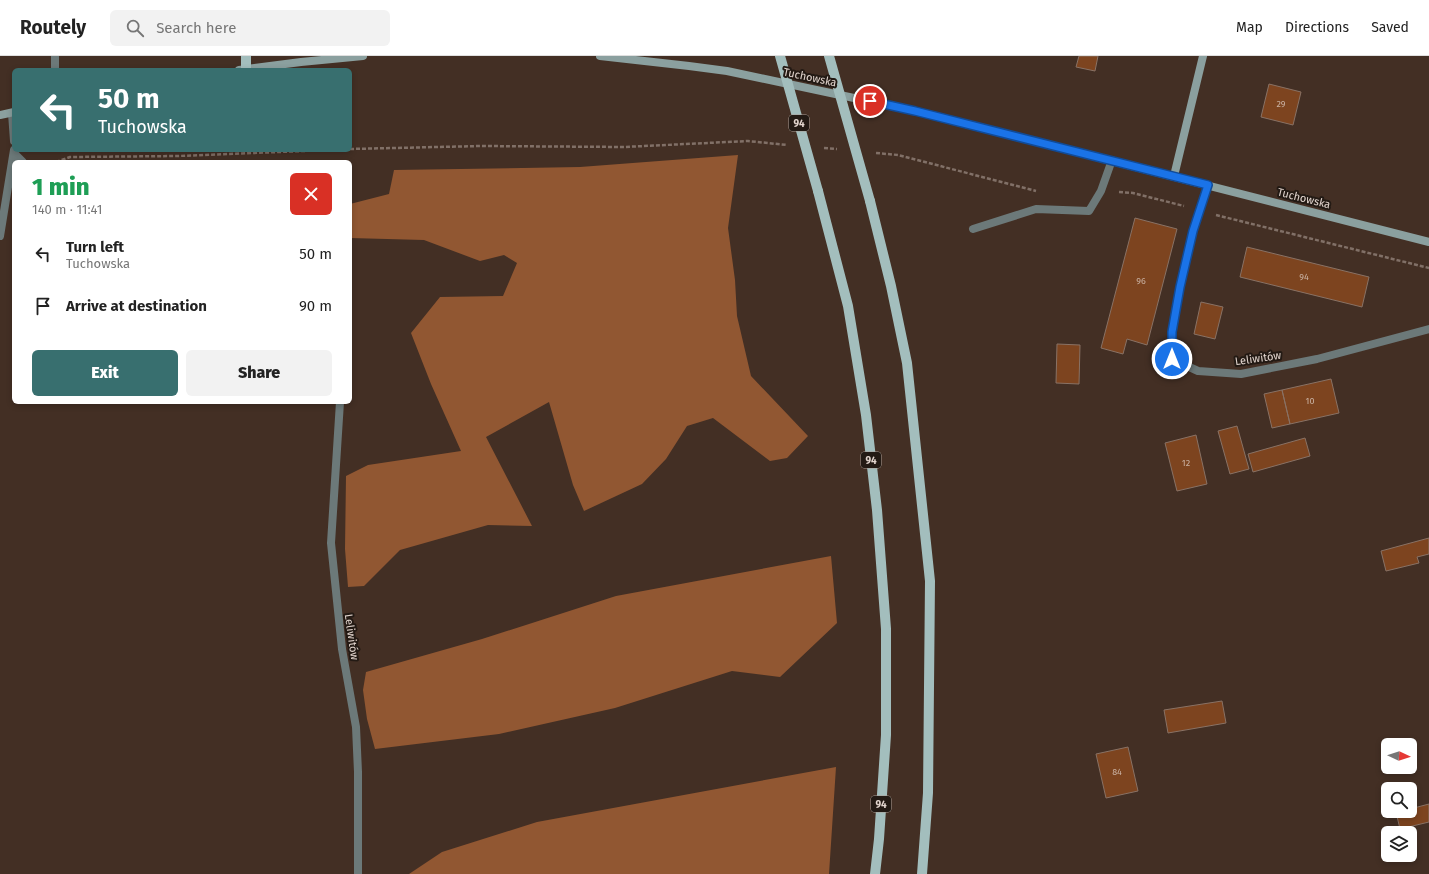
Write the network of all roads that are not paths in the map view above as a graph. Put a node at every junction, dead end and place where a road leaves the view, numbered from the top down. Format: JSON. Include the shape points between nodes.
{"nodes":[{"id":1,"x":55,"y":56,"type":"edge"},
{"id":2,"x":246,"y":56,"type":"edge"},
{"id":3,"x":363,"y":56,"type":"edge"},
{"id":4,"x":600,"y":56,"type":"edge"},
{"id":5,"x":780,"y":56,"type":"edge"},
{"id":6,"x":829,"y":56,"type":"edge"},
{"id":7,"x":1202,"y":56,"type":"edge"},
{"id":8,"x":55,"y":68,"type":"edge"},
{"id":9,"x":243,"y":68,"type":"edge"},
{"id":10,"x":252,"y":68,"type":"edge"},
{"id":11,"x":12,"y":113,"type":"edge"},
{"id":12,"x":0,"y":115,"type":"edge"},
{"id":13,"x":15,"y":152,"type":"edge"},
{"id":14,"x":21,"y":160,"type":"edge"},
{"id":15,"x":1112,"y":160,"type":"junction"},
{"id":16,"x":12,"y":169,"type":"edge"},
{"id":17,"x":1174,"y":176,"type":"junction"},
{"id":18,"x":1208,"y":185,"type":"junction"},
{"id":19,"x":973,"y":229,"type":"dead end"},
{"id":20,"x":0,"y":236,"type":"edge"},
{"id":21,"x":1429,"y":242,"type":"edge"},
{"id":22,"x":1429,"y":329,"type":"edge"},
{"id":23,"x":340,"y":404,"type":"edge"},
{"id":24,"x":358,"y":874,"type":"edge"},
{"id":25,"x":875,"y":874,"type":"edge"},
{"id":26,"x":922,"y":874,"type":"edge"}],
"edges":[{"from":1,"to":8,"type":"street"},
{"from":2,"to":9,"type":"main road"},
{"from":3,"to":10,"type":"main road"},
{"from":4,"to":15,"type":"main road","name":"Tuchowska","via":[[688,66],[765,79],[915,111]]},
{"from":5,"to":25,"type":"main road","number":"94","bridge":true,"via":[[848,306],[866,415],[877,510],[886,628],[886,735]]},
{"from":6,"to":26,"type":"main road","bridge":true,"via":[[870,201],[907,363],[930,581],[928,793]]},
{"from":7,"to":17,"type":"main road"},
{"from":11,"to":12,"type":"main road"},
{"from":13,"to":14,"type":"street"},
{"from":15,"to":17,"type":"main road","name":"Tuchowska"},
{"from":15,"to":19,"type":"street","via":[[1101,191],[1089,211],[1036,209]]},
{"from":16,"to":20,"type":"street"},
{"from":17,"to":18,"type":"main road","name":"Tuchowska"},
{"from":18,"to":21,"type":"main road","name":"Tuchowska"},
{"from":18,"to":22,"type":"street","name":"Leliwitów","via":[[1193,231],[1172,332],[1172,359],[1198,371],[1241,374],[1317,359]]},
{"from":23,"to":24,"type":"street","name":"Leliwitów","via":[[331,543],[342,649],[356,727]]}]}
